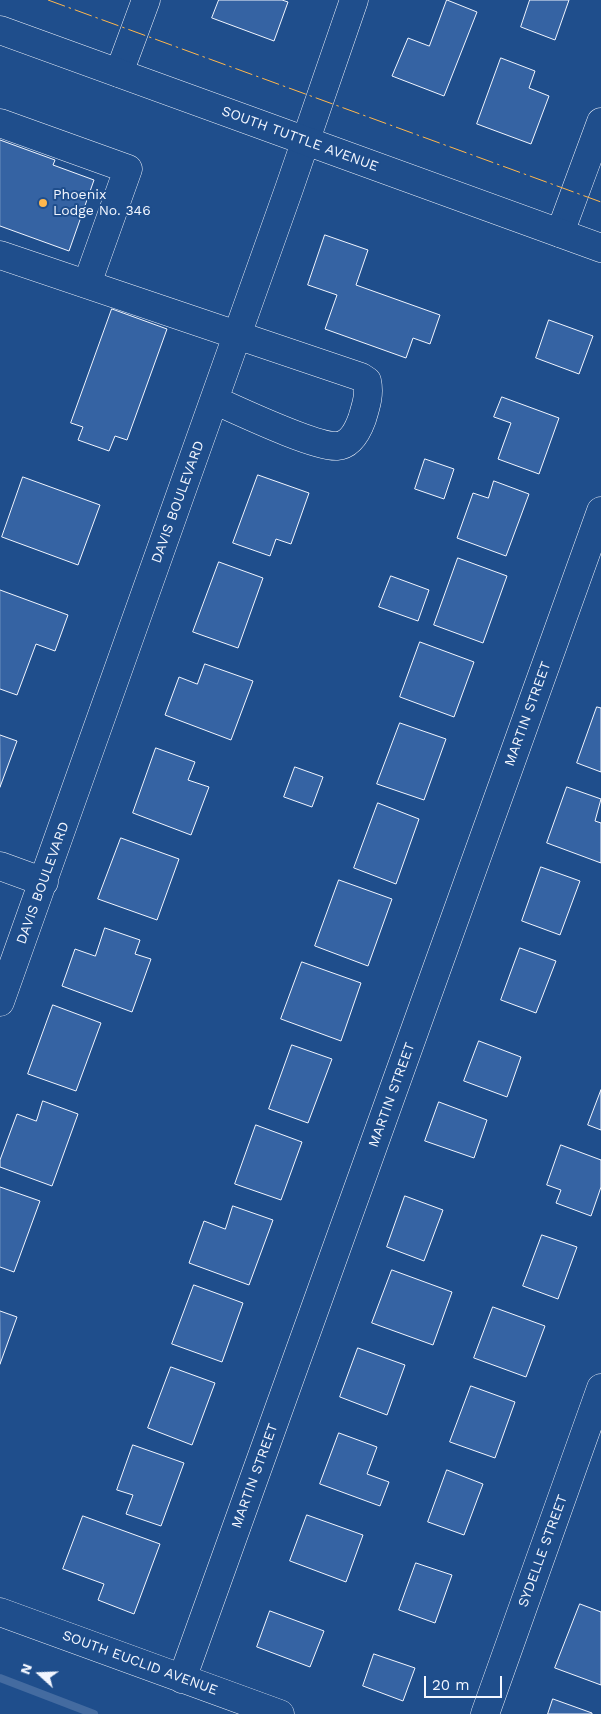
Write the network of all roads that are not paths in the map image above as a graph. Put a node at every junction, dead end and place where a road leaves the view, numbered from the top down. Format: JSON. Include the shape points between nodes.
{"nodes":[{"id":1,"x":146,"y":0,"type":"edge"},
{"id":2,"x":354,"y":0,"type":"edge"},
{"id":3,"x":0,"y":30,"type":"edge"},
{"id":4,"x":119,"y":73,"type":"junction"},
{"id":5,"x":601,"y":122,"type":"edge"},
{"id":6,"x":0,"y":123,"type":"edge"},
{"id":7,"x":305,"y":141,"type":"junction"},
{"id":8,"x":560,"y":233,"type":"junction"},
{"id":9,"x":601,"y":248,"type":"edge"},
{"id":10,"x":0,"y":255,"type":"edge"},
{"id":11,"x":87,"y":284,"type":"junction"},
{"id":12,"x":237,"y":335,"type":"junction"},
{"id":13,"x":214,"y":400,"type":"junction"},
{"id":14,"x":601,"y":511,"type":"edge"},
{"id":15,"x":0,"y":866,"type":"edge"},
{"id":16,"x":44,"y":882,"type":"junction"},
{"id":17,"x":0,"y":1002,"type":"edge"},
{"id":18,"x":601,"y":1388,"type":"edge"},
{"id":19,"x":0,"y":1612,"type":"edge"},
{"id":20,"x":182,"y":1679,"type":"junction"},
{"id":21,"x":280,"y":1714,"type":"edge"},
{"id":22,"x":484,"y":1714,"type":"edge"}],
"edges":[{"from":1,"to":4,"type":"street"},
{"from":2,"to":7,"type":"street","name":"DAVIS BOULEVARD"},
{"from":3,"to":4,"type":"street","name":"SOUTH TUTTLE AVENUE"},
{"from":4,"to":7,"type":"street","name":"SOUTH TUTTLE AVENUE"},
{"from":5,"to":8,"type":"street"},
{"from":6,"to":11,"type":"street","via":[[128,170]]},
{"from":7,"to":8,"type":"street","name":"SOUTH TUTTLE AVENUE"},
{"from":7,"to":12,"type":"street","name":"DAVIS BOULEVARD"},
{"from":8,"to":9,"type":"street","name":"SOUTH TUTTLE AVENUE"},
{"from":10,"to":11,"type":"street"},
{"from":11,"to":12,"type":"street"},
{"from":12,"to":13,"type":"street","name":"DAVIS BOULEVARD"},
{"from":12,"to":13,"type":"street","via":[[368,381],[361,420],[354,435],[338,446],[310,440]]},
{"from":13,"to":16,"type":"street","name":"DAVIS BOULEVARD"},
{"from":14,"to":20,"type":"street","name":"MARTIN STREET"},
{"from":15,"to":16,"type":"street"},
{"from":16,"to":17,"type":"street","name":"DAVIS BOULEVARD"},
{"from":18,"to":22,"type":"street","name":"SYDELLE STREET"},
{"from":19,"to":20,"type":"street","name":"SOUTH EUCLID AVENUE"},
{"from":20,"to":21,"type":"street","name":"SOUTH EUCLID AVENUE"}]}
